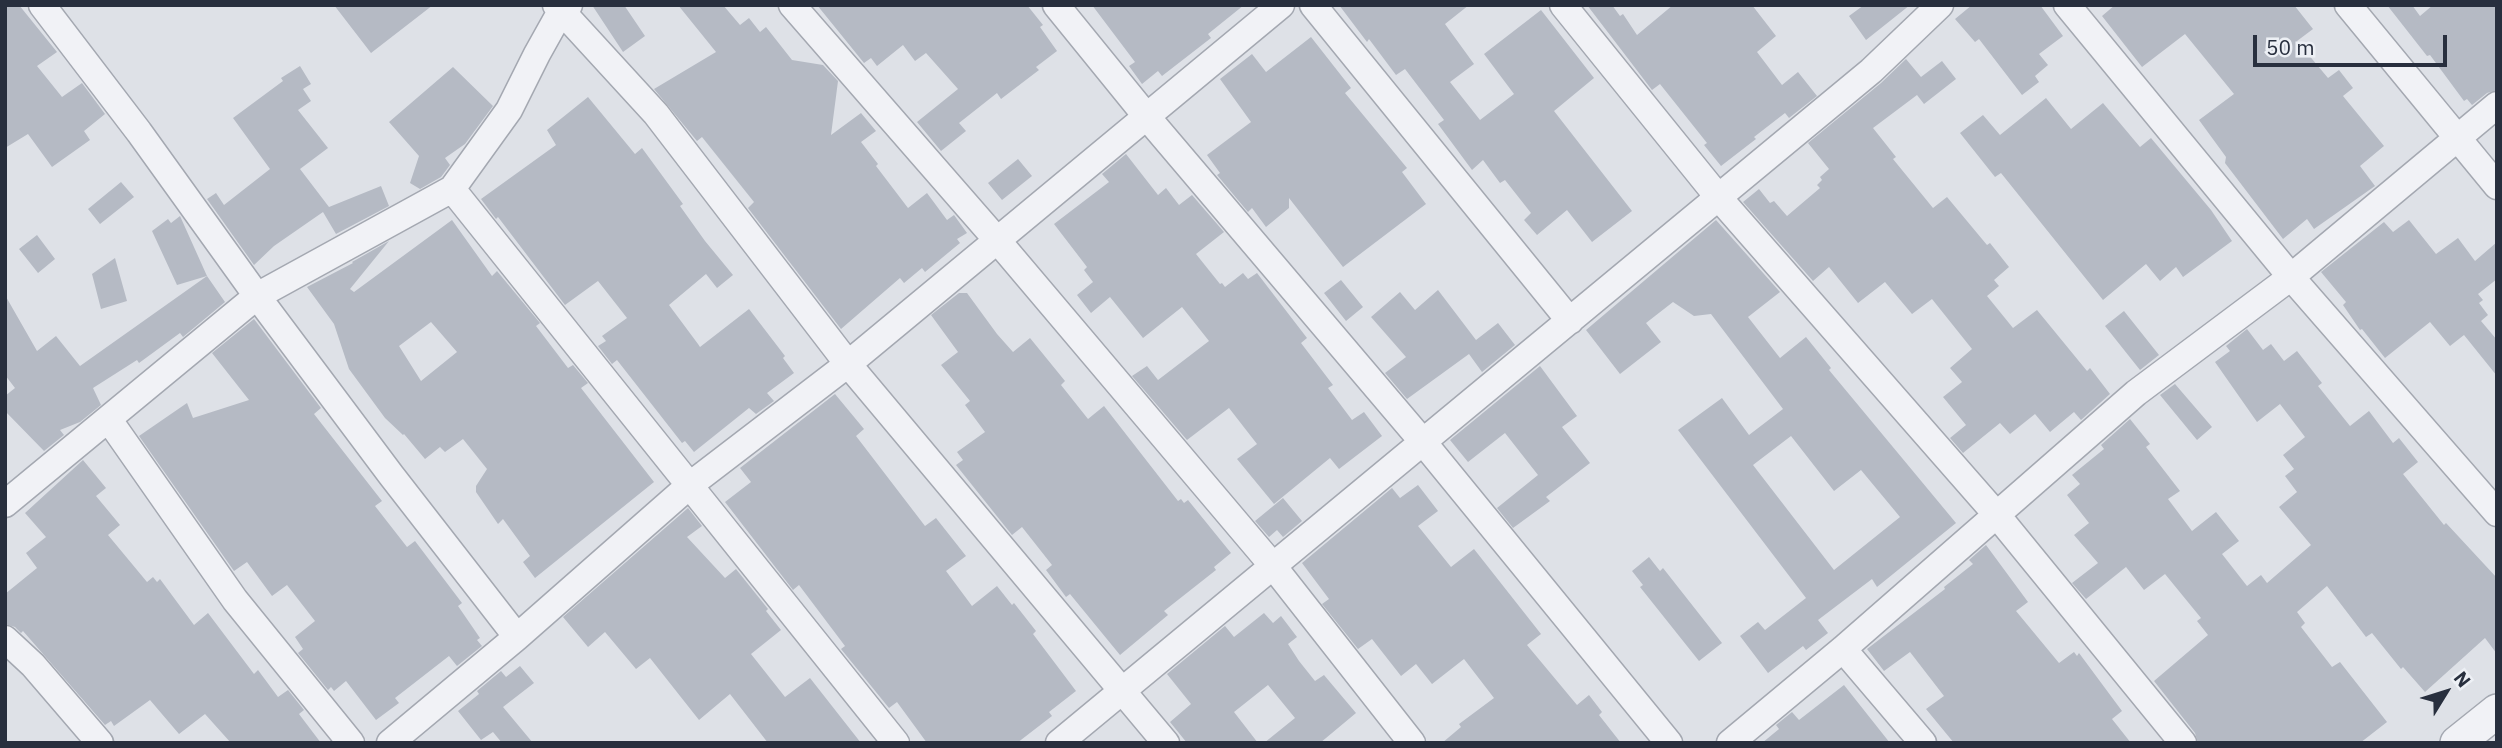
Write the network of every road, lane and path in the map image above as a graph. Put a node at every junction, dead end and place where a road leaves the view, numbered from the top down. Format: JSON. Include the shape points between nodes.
{"nodes":[{"id":1,"x":42,"y":5,"type":"edge"},
{"id":2,"x":792,"y":5,"type":"edge"},
{"id":3,"x":1056,"y":5,"type":"edge"},
{"id":4,"x":1281,"y":5,"type":"edge"},
{"id":5,"x":1313,"y":5,"type":"edge"},
{"id":6,"x":1563,"y":5,"type":"edge"},
{"id":7,"x":1940,"y":5,"type":"edge"},
{"id":8,"x":2067,"y":5,"type":"edge"},
{"id":9,"x":2348,"y":5,"type":"edge"},
{"id":10,"x":562,"y":7,"type":"edge"},
{"id":11,"x":2497,"y":104,"type":"edge"},
{"id":12,"x":1147,"y":117,"type":"junction"},
{"id":13,"x":2455,"y":138,"type":"junction"},
{"id":14,"x":2497,"y":186,"type":"edge"},
{"id":15,"x":452,"y":189,"type":"junction"},
{"id":16,"x":1718,"y":198,"type":"junction"},
{"id":17,"x":997,"y":240,"type":"junction"},
{"id":18,"x":2291,"y":277,"type":"junction"},
{"id":19,"x":257,"y":296,"type":"junction"},
{"id":20,"x":1570,"y":321,"type":"junction"},
{"id":21,"x":848,"y":364,"type":"junction"},
{"id":22,"x":109,"y":420,"type":"junction"},
{"id":23,"x":1423,"y":442,"type":"junction"},
{"id":24,"x":690,"y":485,"type":"junction"},
{"id":25,"x":5,"y":504,"type":"edge"},
{"id":26,"x":2497,"y":513,"type":"edge"},
{"id":27,"x":1996,"y":514,"type":"junction"},
{"id":28,"x":1273,"y":566,"type":"junction"},
{"id":29,"x":517,"y":637,"type":"junction"},
{"id":30,"x":5,"y":639,"type":"edge"},
{"id":31,"x":1843,"y":649,"type":"junction"},
{"id":32,"x":1123,"y":690,"type":"junction"},
{"id":33,"x":2497,"y":711,"type":"edge"},
{"id":34,"x":100,"y":743,"type":"edge"},
{"id":35,"x":351,"y":743,"type":"edge"},
{"id":36,"x":390,"y":743,"type":"edge"},
{"id":37,"x":897,"y":743,"type":"edge"},
{"id":38,"x":1059,"y":743,"type":"edge"},
{"id":39,"x":1166,"y":743,"type":"edge"},
{"id":40,"x":1412,"y":743,"type":"edge"},
{"id":41,"x":1669,"y":743,"type":"edge"},
{"id":42,"x":1730,"y":743,"type":"edge"},
{"id":43,"x":1923,"y":743,"type":"edge"},
{"id":44,"x":2183,"y":743,"type":"edge"},
{"id":45,"x":2457,"y":743,"type":"edge"}],
"edges":[{"from":1,"to":19,"type":"street"},
{"from":2,"to":17,"type":"street"},
{"from":3,"to":12,"type":"street"},
{"from":4,"to":12,"type":"street"},
{"from":5,"to":20,"type":"street"},
{"from":6,"to":16,"type":"street"},
{"from":7,"to":16,"type":"street","via":[[1871,71]]},
{"from":8,"to":18,"type":"street"},
{"from":9,"to":13,"type":"street"},
{"from":10,"to":15,"type":"street","via":[[509,110]]},
{"from":10,"to":21,"type":"street","via":[[656,114]]},
{"from":11,"to":13,"type":"street"},
{"from":12,"to":17,"type":"street"},
{"from":12,"to":23,"type":"street"},
{"from":13,"to":14,"type":"street"},
{"from":13,"to":18,"type":"street"},
{"from":15,"to":19,"type":"street"},
{"from":15,"to":24,"type":"street"},
{"from":16,"to":20,"type":"street"},
{"from":16,"to":27,"type":"street"},
{"from":17,"to":21,"type":"street"},
{"from":17,"to":28,"type":"street"},
{"from":18,"to":26,"type":"street"},
{"from":18,"to":27,"type":"street","via":[[2136,393]]},
{"from":19,"to":22,"type":"street"},
{"from":19,"to":29,"type":"street"},
{"from":20,"to":23,"type":"street"},
{"from":21,"to":24,"type":"street"},
{"from":21,"to":32,"type":"street"},
{"from":22,"to":25,"type":"street"},
{"from":22,"to":35,"type":"street","via":[[235,600]]},
{"from":23,"to":28,"type":"street"},
{"from":23,"to":41,"type":"street"},
{"from":24,"to":29,"type":"street"},
{"from":24,"to":37,"type":"street"},
{"from":27,"to":31,"type":"street"},
{"from":27,"to":44,"type":"street"},
{"from":28,"to":32,"type":"street"},
{"from":28,"to":40,"type":"street"},
{"from":29,"to":36,"type":"street"},
{"from":30,"to":34,"type":"street"},
{"from":31,"to":42,"type":"street"},
{"from":31,"to":43,"type":"street"},
{"from":32,"to":38,"type":"street"},
{"from":32,"to":39,"type":"street"},
{"from":33,"to":45,"type":"street"}]}
